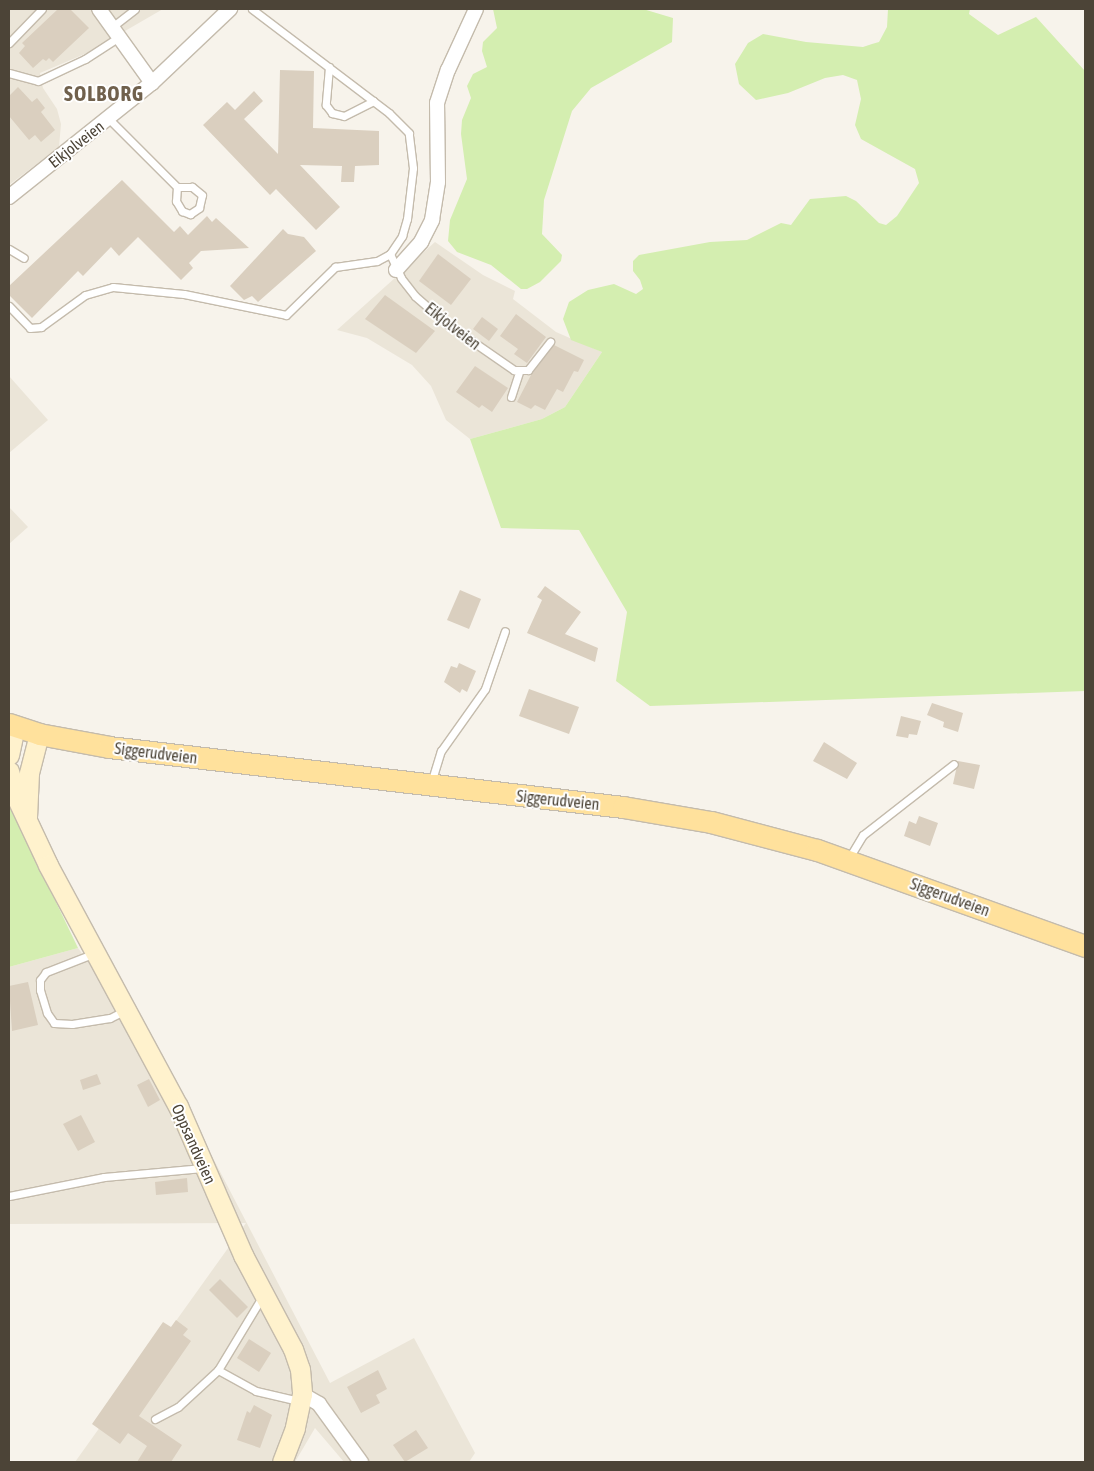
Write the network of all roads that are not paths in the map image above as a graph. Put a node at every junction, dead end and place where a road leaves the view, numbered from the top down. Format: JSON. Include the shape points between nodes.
{"nodes":[{"id":1,"x":42,"y":9,"type":"edge"},
{"id":2,"x":99,"y":9,"type":"edge"},
{"id":3,"x":136,"y":9,"type":"edge"},
{"id":4,"x":230,"y":9,"type":"edge"},
{"id":5,"x":252,"y":9,"type":"edge"},
{"id":6,"x":476,"y":9,"type":"edge"},
{"id":7,"x":116,"y":32,"type":"junction"},
{"id":8,"x":9,"y":43,"type":"edge"},
{"id":9,"x":329,"y":67,"type":"junction"},
{"id":10,"x":9,"y":74,"type":"edge"},
{"id":11,"x":152,"y":83,"type":"junction"},
{"id":12,"x":373,"y":101,"type":"junction"},
{"id":13,"x":109,"y":119,"type":"junction"},
{"id":14,"x":177,"y":187,"type":"dead end"},
{"id":15,"x":9,"y":197,"type":"edge"},
{"id":16,"x":9,"y":249,"type":"edge"},
{"id":17,"x":390,"y":254,"type":"junction"},
{"id":18,"x":24,"y":258,"type":"dead end"},
{"id":19,"x":396,"y":270,"type":"junction"},
{"id":20,"x":9,"y":306,"type":"edge"},
{"id":21,"x":550,"y":342,"type":"dead end"},
{"id":22,"x":519,"y":372,"type":"junction"},
{"id":23,"x":511,"y":397,"type":"dead end"},
{"id":24,"x":505,"y":631,"type":"dead end"},
{"id":25,"x":12,"y":726,"type":"edge"},
{"id":26,"x":39,"y":734,"type":"junction"},
{"id":27,"x":9,"y":755,"type":"edge"},
{"id":28,"x":954,"y":764,"type":"dead end"},
{"id":29,"x":9,"y":770,"type":"edge"},
{"id":30,"x":430,"y":786,"type":"junction"},
{"id":31,"x":27,"y":819,"type":"junction"},
{"id":32,"x":848,"y":861,"type":"junction"},
{"id":33,"x":1085,"y":946,"type":"edge"},
{"id":34,"x":95,"y":953,"type":"junction"},
{"id":35,"x":126,"y":1010,"type":"junction"},
{"id":36,"x":206,"y":1168,"type":"junction"},
{"id":37,"x":9,"y":1196,"type":"edge"},
{"id":38,"x":264,"y":1294,"type":"junction"},
{"id":39,"x":218,"y":1370,"type":"junction"},
{"id":40,"x":301,"y":1398,"type":"junction"},
{"id":41,"x":155,"y":1419,"type":"dead end"},
{"id":42,"x":282,"y":1462,"type":"edge"},
{"id":43,"x":361,"y":1462,"type":"edge"}],
"edges":[{"from":1,"to":8,"type":"lane"},
{"from":2,"to":7,"type":"street"},
{"from":3,"to":7,"type":"lane"},
{"from":4,"to":11,"type":"street","name":"Eikjolveien"},
{"from":5,"to":9,"type":"lane"},
{"from":6,"to":19,"type":"street","via":[[437,103],[438,182],[432,220],[421,242]]},
{"from":7,"to":10,"type":"lane","via":[[85,59],[38,81]]},
{"from":7,"to":11,"type":"street"},
{"from":9,"to":12,"type":"lane"},
{"from":9,"to":12,"type":"lane","via":[[326,105],[332,113],[344,116]]},
{"from":11,"to":13,"type":"street","name":"Eikjolveien"},
{"from":12,"to":17,"type":"lane","via":[[404,126],[413,149],[407,219],[402,236]]},
{"from":13,"to":14,"type":"lane"},
{"from":13,"to":15,"type":"street","name":"Eikjolveien"},
{"from":16,"to":18,"type":"lane"},
{"from":17,"to":19,"type":"lane","name":"Eikjolveien"},
{"from":17,"to":20,"type":"lane","via":[[377,261],[335,266],[286,315],[184,294],[113,288],[85,296],[41,327],[30,328]]},
{"from":19,"to":22,"type":"lane","name":"Eikjolveien","via":[[406,287],[446,323]]},
{"from":21,"to":22,"type":"lane","via":[[532,367]]},
{"from":22,"to":23,"type":"lane"},
{"from":24,"to":30,"type":"lane","via":[[489,680],[442,752]]},
{"from":25,"to":26,"type":"main road","name":"Siggerudveien"},
{"from":25,"to":27,"type":"main road"},
{"from":26,"to":30,"type":"main road","name":"Siggerudveien","via":[[152,753]]},
{"from":26,"to":31,"type":"main road","name":"Oppsandveien","via":[[29,773]]},
{"from":28,"to":32,"type":"lane","via":[[863,835]]},
{"from":29,"to":31,"type":"main road","name":"Oppsandveien"},
{"from":30,"to":32,"type":"main road","name":"Siggerudveien","via":[[685,817],[763,834]]},
{"from":31,"to":34,"type":"main road","name":"Oppsandveien","via":[[48,866]]},
{"from":32,"to":33,"type":"main road","name":"Siggerudveien"},
{"from":34,"to":35,"type":"main road","name":"Oppsandveien"},
{"from":34,"to":35,"type":"lane","via":[[46,972],[40,980],[40,990],[47,1014],[54,1023],[72,1024],[110,1018]]},
{"from":35,"to":36,"type":"main road","name":"Oppsandveien","via":[[178,1106]]},
{"from":36,"to":37,"type":"lane","via":[[104,1177]]},
{"from":36,"to":38,"type":"main road","name":"Oppsandveien"},
{"from":38,"to":39,"type":"lane"},
{"from":38,"to":40,"type":"main road","name":"Oppsandveien","via":[[294,1349],[300,1369]]},
{"from":39,"to":40,"type":"lane","via":[[256,1391]]},
{"from":39,"to":41,"type":"lane","via":[[178,1407]]},
{"from":40,"to":42,"type":"main road"},
{"from":40,"to":43,"type":"street","via":[[318,1404]]}]}
